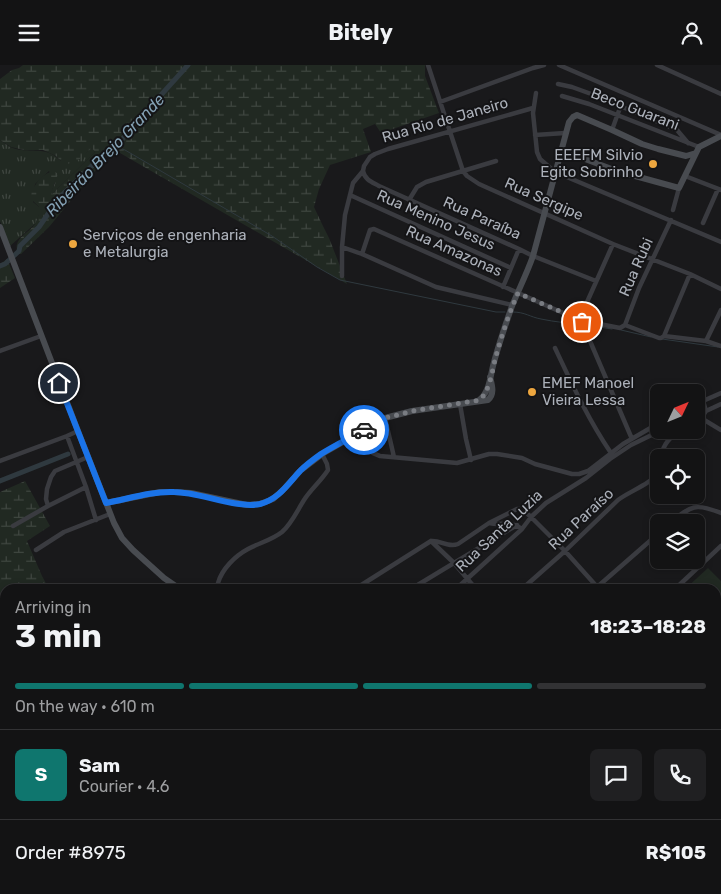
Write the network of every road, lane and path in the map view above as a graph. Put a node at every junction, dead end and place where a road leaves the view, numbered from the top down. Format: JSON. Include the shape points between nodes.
{"nodes":[{"id":1,"x":428,"y":65,"type":"edge"},
{"id":2,"x":544,"y":65,"type":"edge"},
{"id":3,"x":559,"y":65,"type":"edge"},
{"id":4,"x":656,"y":65,"type":"edge"},
{"id":5,"x":532,"y":66,"type":"edge"},
{"id":6,"x":558,"y":84,"type":"dead end"},
{"id":7,"x":536,"y":93,"type":"dead end"},
{"id":8,"x":720,"y":93,"type":"edge"},
{"id":9,"x":562,"y":96,"type":"dead end"},
{"id":10,"x":440,"y":102,"type":"junction"},
{"id":11,"x":621,"y":105,"type":"junction"},
{"id":12,"x":533,"y":108,"type":"junction"},
{"id":13,"x":617,"y":115,"type":"junction"},
{"id":14,"x":612,"y":130,"type":"junction"},
{"id":15,"x":450,"y":131,"type":"junction"},
{"id":16,"x":565,"y":133,"type":"junction"},
{"id":17,"x":535,"y":135,"type":"junction"},
{"id":18,"x":721,"y":136,"type":"edge"},
{"id":19,"x":688,"y":143,"type":"junction"},
{"id":20,"x":561,"y":150,"type":"junction"},
{"id":21,"x":697,"y":150,"type":"junction"},
{"id":22,"x":686,"y":156,"type":"junction"},
{"id":23,"x":496,"y":161,"type":"dead end"},
{"id":24,"x":690,"y":164,"type":"junction"},
{"id":25,"x":363,"y":171,"type":"junction"},
{"id":26,"x":462,"y":171,"type":"junction"},
{"id":27,"x":555,"y":172,"type":"junction"},
{"id":28,"x":685,"y":176,"type":"junction"},
{"id":29,"x":679,"y":188,"type":"junction"},
{"id":30,"x":719,"y":190,"type":"edge"},
{"id":31,"x":350,"y":195,"type":"junction"},
{"id":32,"x":409,"y":200,"type":"junction"},
{"id":33,"x":673,"y":210,"type":"dead end"},
{"id":34,"x":545,"y":213,"type":"junction"},
{"id":35,"x":670,"y":220,"type":"junction"},
{"id":36,"x":704,"y":223,"type":"dead end"},
{"id":37,"x":0,"y":227,"type":"edge"},
{"id":38,"x":721,"y":242,"type":"edge"},
{"id":39,"x":613,"y":244,"type":"junction"},
{"id":40,"x":342,"y":247,"type":"junction"},
{"id":41,"x":519,"y":249,"type":"junction"},
{"id":42,"x":362,"y":254,"type":"junction"},
{"id":43,"x":533,"y":256,"type":"junction"},
{"id":44,"x":652,"y":259,"type":"junction"},
{"id":45,"x":511,"y":268,"type":"junction"},
{"id":46,"x":690,"y":274,"type":"junction"},
{"id":47,"x":342,"y":276,"type":"dead end"},
{"id":48,"x":596,"y":281,"type":"junction"},
{"id":49,"x":504,"y":287,"type":"junction"},
{"id":50,"x":721,"y":289,"type":"edge"},
{"id":51,"x":518,"y":293,"type":"junction"},
{"id":52,"x":512,"y":305,"type":"junction"},
{"id":53,"x":721,"y":310,"type":"edge"},
{"id":54,"x":582,"y":323,"type":"junction"},
{"id":55,"x":625,"y":325,"type":"junction"},
{"id":56,"x":42,"y":336,"type":"junction"},
{"id":57,"x":664,"y":336,"type":"junction"},
{"id":58,"x":706,"y":341,"type":"junction"},
{"id":59,"x":721,"y":346,"type":"edge"},
{"id":60,"x":555,"y":348,"type":"dead end"},
{"id":61,"x":0,"y":351,"type":"edge"},
{"id":62,"x":721,"y":393,"type":"edge"},
{"id":63,"x":705,"y":400,"type":"edge"},
{"id":64,"x":460,"y":404,"type":"junction"},
{"id":65,"x":721,"y":404,"type":"edge"},
{"id":66,"x":705,"y":408,"type":"edge"},
{"id":67,"x":706,"y":411,"type":"joint"},
{"id":68,"x":385,"y":418,"type":"junction"},
{"id":69,"x":705,"y":422,"type":"edge"},
{"id":70,"x":650,"y":429,"type":"edge"},
{"id":71,"x":721,"y":430,"type":"edge"},
{"id":72,"x":78,"y":431,"type":"junction"},
{"id":73,"x":650,"y":434,"type":"edge"},
{"id":74,"x":67,"y":436,"type":"junction"},
{"id":75,"x":354,"y":436,"type":"junction"},
{"id":76,"x":633,"y":440,"type":"junction"},
{"id":77,"x":611,"y":453,"type":"junction"},
{"id":78,"x":322,"y":454,"type":"junction"},
{"id":79,"x":88,"y":457,"type":"junction"},
{"id":80,"x":394,"y":457,"type":"junction"},
{"id":81,"x":471,"y":460,"type":"junction"},
{"id":82,"x":0,"y":461,"type":"edge"},
{"id":83,"x":76,"y":462,"type":"junction"},
{"id":84,"x":650,"y":481,"type":"edge"},
{"id":85,"x":86,"y":487,"type":"junction"},
{"id":86,"x":106,"y":503,"type":"junction"},
{"id":87,"x":48,"y":505,"type":"junction"},
{"id":88,"x":721,"y":513,"type":"edge"},
{"id":89,"x":110,"y":514,"type":"junction"},
{"id":90,"x":681,"y":514,"type":"edge"},
{"id":91,"x":531,"y":517,"type":"junction"},
{"id":92,"x":96,"y":519,"type":"junction"},
{"id":93,"x":489,"y":523,"type":"junction"},
{"id":94,"x":517,"y":525,"type":"junction"},
{"id":95,"x":13,"y":526,"type":"dead end"},
{"id":96,"x":522,"y":529,"type":"junction"},
{"id":97,"x":431,"y":541,"type":"junction"},
{"id":98,"x":650,"y":541,"type":"edge"},
{"id":99,"x":721,"y":547,"type":"edge"},
{"id":100,"x":36,"y":550,"type":"dead end"},
{"id":101,"x":565,"y":551,"type":"junction"},
{"id":102,"x":454,"y":563,"type":"junction"},
{"id":103,"x":466,"y":579,"type":"junction"},
{"id":104,"x":218,"y":583,"type":"dead end"},
{"id":105,"x":173,"y":584,"type":"edge"},
{"id":106,"x":363,"y":584,"type":"edge"},
{"id":107,"x":419,"y":584,"type":"edge"},
{"id":108,"x":461,"y":584,"type":"edge"},
{"id":109,"x":471,"y":584,"type":"edge"},
{"id":110,"x":528,"y":584,"type":"edge"},
{"id":111,"x":594,"y":584,"type":"edge"},
{"id":112,"x":602,"y":584,"type":"edge"},
{"id":113,"x":680,"y":584,"type":"edge"}],
"edges":[{"from":1,"to":10,"type":"street"},
{"from":2,"to":5,"type":"street"},
{"from":3,"to":18,"type":"street"},
{"from":4,"to":8,"type":"street"},
{"from":5,"to":10,"type":"street"},
{"from":6,"to":11,"type":"street"},
{"from":7,"to":12,"type":"street"},
{"from":9,"to":13,"type":"street","name":"Beco Guarani"},
{"from":10,"to":15,"type":"street"},
{"from":11,"to":13,"type":"street"},
{"from":11,"to":19,"type":"street","via":[[677,130]]},
{"from":12,"to":15,"type":"street","name":"Rua Rio de Janeiro"},
{"from":12,"to":17,"type":"street"},
{"from":13,"to":14,"type":"street"},
{"from":13,"to":19,"type":"street","name":"Beco Guarani"},
{"from":14,"to":16,"type":"street","via":[[577,115],[569,121]]},
{"from":14,"to":22,"type":"street","via":[[642,144]]},
{"from":15,"to":25,"type":"street","name":"Rua Rio de Janeiro","via":[[375,154]]},
{"from":15,"to":26,"type":"street"},
{"from":16,"to":17,"type":"street"},
{"from":16,"to":20,"type":"street"},
{"from":17,"to":27,"type":"street","via":[[538,156]]},
{"from":18,"to":21,"type":"street"},
{"from":19,"to":21,"type":"street","name":"Beco Guarani"},
{"from":20,"to":27,"type":"street"},
{"from":20,"to":29,"type":"street","via":[[617,171]]},
{"from":21,"to":22,"type":"street"},
{"from":21,"to":24,"type":"street"},
{"from":22,"to":24,"type":"street"},
{"from":23,"to":26,"type":"street"},
{"from":24,"to":28,"type":"street"},
{"from":25,"to":31,"type":"street","name":"Rua Rio de Janeiro"},
{"from":25,"to":32,"type":"street","name":"Rua Paraíba","via":[[368,180]]},
{"from":26,"to":32,"type":"street","via":[[420,184]]},
{"from":26,"to":34,"type":"street","name":"Rua Sergipe","via":[[479,184]]},
{"from":27,"to":34,"type":"street"},
{"from":27,"to":35,"type":"street"},
{"from":28,"to":29,"type":"street"},
{"from":28,"to":30,"type":"street"},
{"from":29,"to":33,"type":"street"},
{"from":30,"to":36,"type":"street"},
{"from":31,"to":40,"type":"street","name":"Rua Rio de Janeiro"},
{"from":31,"to":45,"type":"street","name":"Rua Menino Jesus"},
{"from":32,"to":41,"type":"street","name":"Rua Paraíba"},
{"from":34,"to":39,"type":"street","name":"Rua Sergipe"},
{"from":34,"to":43,"type":"street"},
{"from":35,"to":38,"type":"street"},
{"from":35,"to":44,"type":"street","name":"Rua Rubi"},
{"from":37,"to":56,"type":"street"},
{"from":39,"to":44,"type":"street","name":"Rua Sergipe"},
{"from":39,"to":48,"type":"street"},
{"from":40,"to":42,"type":"street"},
{"from":40,"to":47,"type":"street","name":"Rua Rio de Janeiro"},
{"from":41,"to":43,"type":"street","name":"Rua Paraíba"},
{"from":41,"to":45,"type":"street"},
{"from":42,"to":49,"type":"street","name":"Rua Amazonas","via":[[370,230],[374,229]]},
{"from":42,"to":52,"type":"street","via":[[436,287]]},
{"from":43,"to":48,"type":"street","name":"Rua Paraíba"},
{"from":43,"to":51,"type":"street"},
{"from":44,"to":46,"type":"street","name":"Rua Sergipe"},
{"from":44,"to":55,"type":"street","name":"Rua Rubi"},
{"from":45,"to":49,"type":"street"},
{"from":46,"to":50,"type":"street","name":"Rua Sergipe"},
{"from":46,"to":57,"type":"street"},
{"from":48,"to":54,"type":"street"},
{"from":49,"to":51,"type":"street","name":"Rua Amazonas"},
{"from":51,"to":52,"type":"street"},
{"from":51,"to":54,"type":"street","name":"Rua Amazonas"},
{"from":52,"to":64,"type":"street","via":[[490,377],[493,393],[485,401]]},
{"from":53,"to":58,"type":"street"},
{"from":54,"to":55,"type":"street","name":"Rua Amazonas","via":[[620,328]]},
{"from":54,"to":76,"type":"street"},
{"from":55,"to":57,"type":"street","name":"Rua Amazonas","via":[[661,338]]},
{"from":56,"to":61,"type":"street"},
{"from":56,"to":72,"type":"street"},
{"from":57,"to":58,"type":"street","name":"Rua Amazonas"},
{"from":58,"to":59,"type":"street","name":"Rua Amazonas"},
{"from":60,"to":77,"type":"street","via":[[580,402]]},
{"from":62,"to":63,"type":"street"},
{"from":64,"to":68,"type":"street"},
{"from":64,"to":81,"type":"street"},
{"from":65,"to":67,"type":"street"},
{"from":66,"to":67,"type":"street"},
{"from":68,"to":75,"type":"street"},
{"from":68,"to":80,"type":"street"},
{"from":69,"to":71,"type":"street"},
{"from":70,"to":76,"type":"street"},
{"from":72,"to":74,"type":"street"},
{"from":72,"to":79,"type":"street"},
{"from":73,"to":76,"type":"street"},
{"from":74,"to":82,"type":"street"},
{"from":74,"to":83,"type":"street"},
{"from":75,"to":78,"type":"street"},
{"from":75,"to":80,"type":"street","via":[[372,453]]},
{"from":76,"to":77,"type":"street"},
{"from":76,"to":91,"type":"street","name":"Rua Santa Luzia"},
{"from":77,"to":81,"type":"street","via":[[579,474],[497,454]]},
{"from":78,"to":86,"type":"street","via":[[301,469],[283,491],[260,504],[247,505],[174,492]]},
{"from":78,"to":104,"type":"street","via":[[328,470],[294,518],[281,533],[237,557],[221,574]]},
{"from":79,"to":83,"type":"street"},
{"from":79,"to":86,"type":"street"},
{"from":80,"to":81,"type":"street","via":[[450,463]]},
{"from":83,"to":85,"type":"street"},
{"from":83,"to":87,"type":"street","via":[[55,471],[51,477],[47,489]]},
{"from":84,"to":101,"type":"street","name":"Rua Paraíso","via":[[618,500]]},
{"from":85,"to":87,"type":"street"},
{"from":85,"to":92,"type":"street"},
{"from":86,"to":89,"type":"street"},
{"from":87,"to":95,"type":"street"},
{"from":88,"to":90,"type":"street","via":[[700,507],[690,508]]},
{"from":89,"to":92,"type":"street"},
{"from":89,"to":105,"type":"street","via":[[133,551]]},
{"from":91,"to":93,"type":"street","via":[[517,509]]},
{"from":91,"to":96,"type":"street","name":"Rua Santa Luzia"},
{"from":91,"to":101,"type":"street"},
{"from":92,"to":100,"type":"street","via":[[64,532]]},
{"from":93,"to":94,"type":"street"},
{"from":93,"to":97,"type":"street","via":[[454,546]]},
{"from":94,"to":96,"type":"street"},
{"from":94,"to":102,"type":"street"},
{"from":96,"to":103,"type":"street","name":"Rua Santa Luzia"},
{"from":97,"to":102,"type":"street"},
{"from":97,"to":106,"type":"street"},
{"from":98,"to":112,"type":"street"},
{"from":99,"to":113,"type":"street"},
{"from":101,"to":110,"type":"street","name":"Rua Paraíso"},
{"from":101,"to":111,"type":"street"},
{"from":102,"to":103,"type":"street"},
{"from":102,"to":107,"type":"street"},
{"from":103,"to":108,"type":"street","name":"Rua Santa Luzia"},
{"from":103,"to":109,"type":"street"}]}
